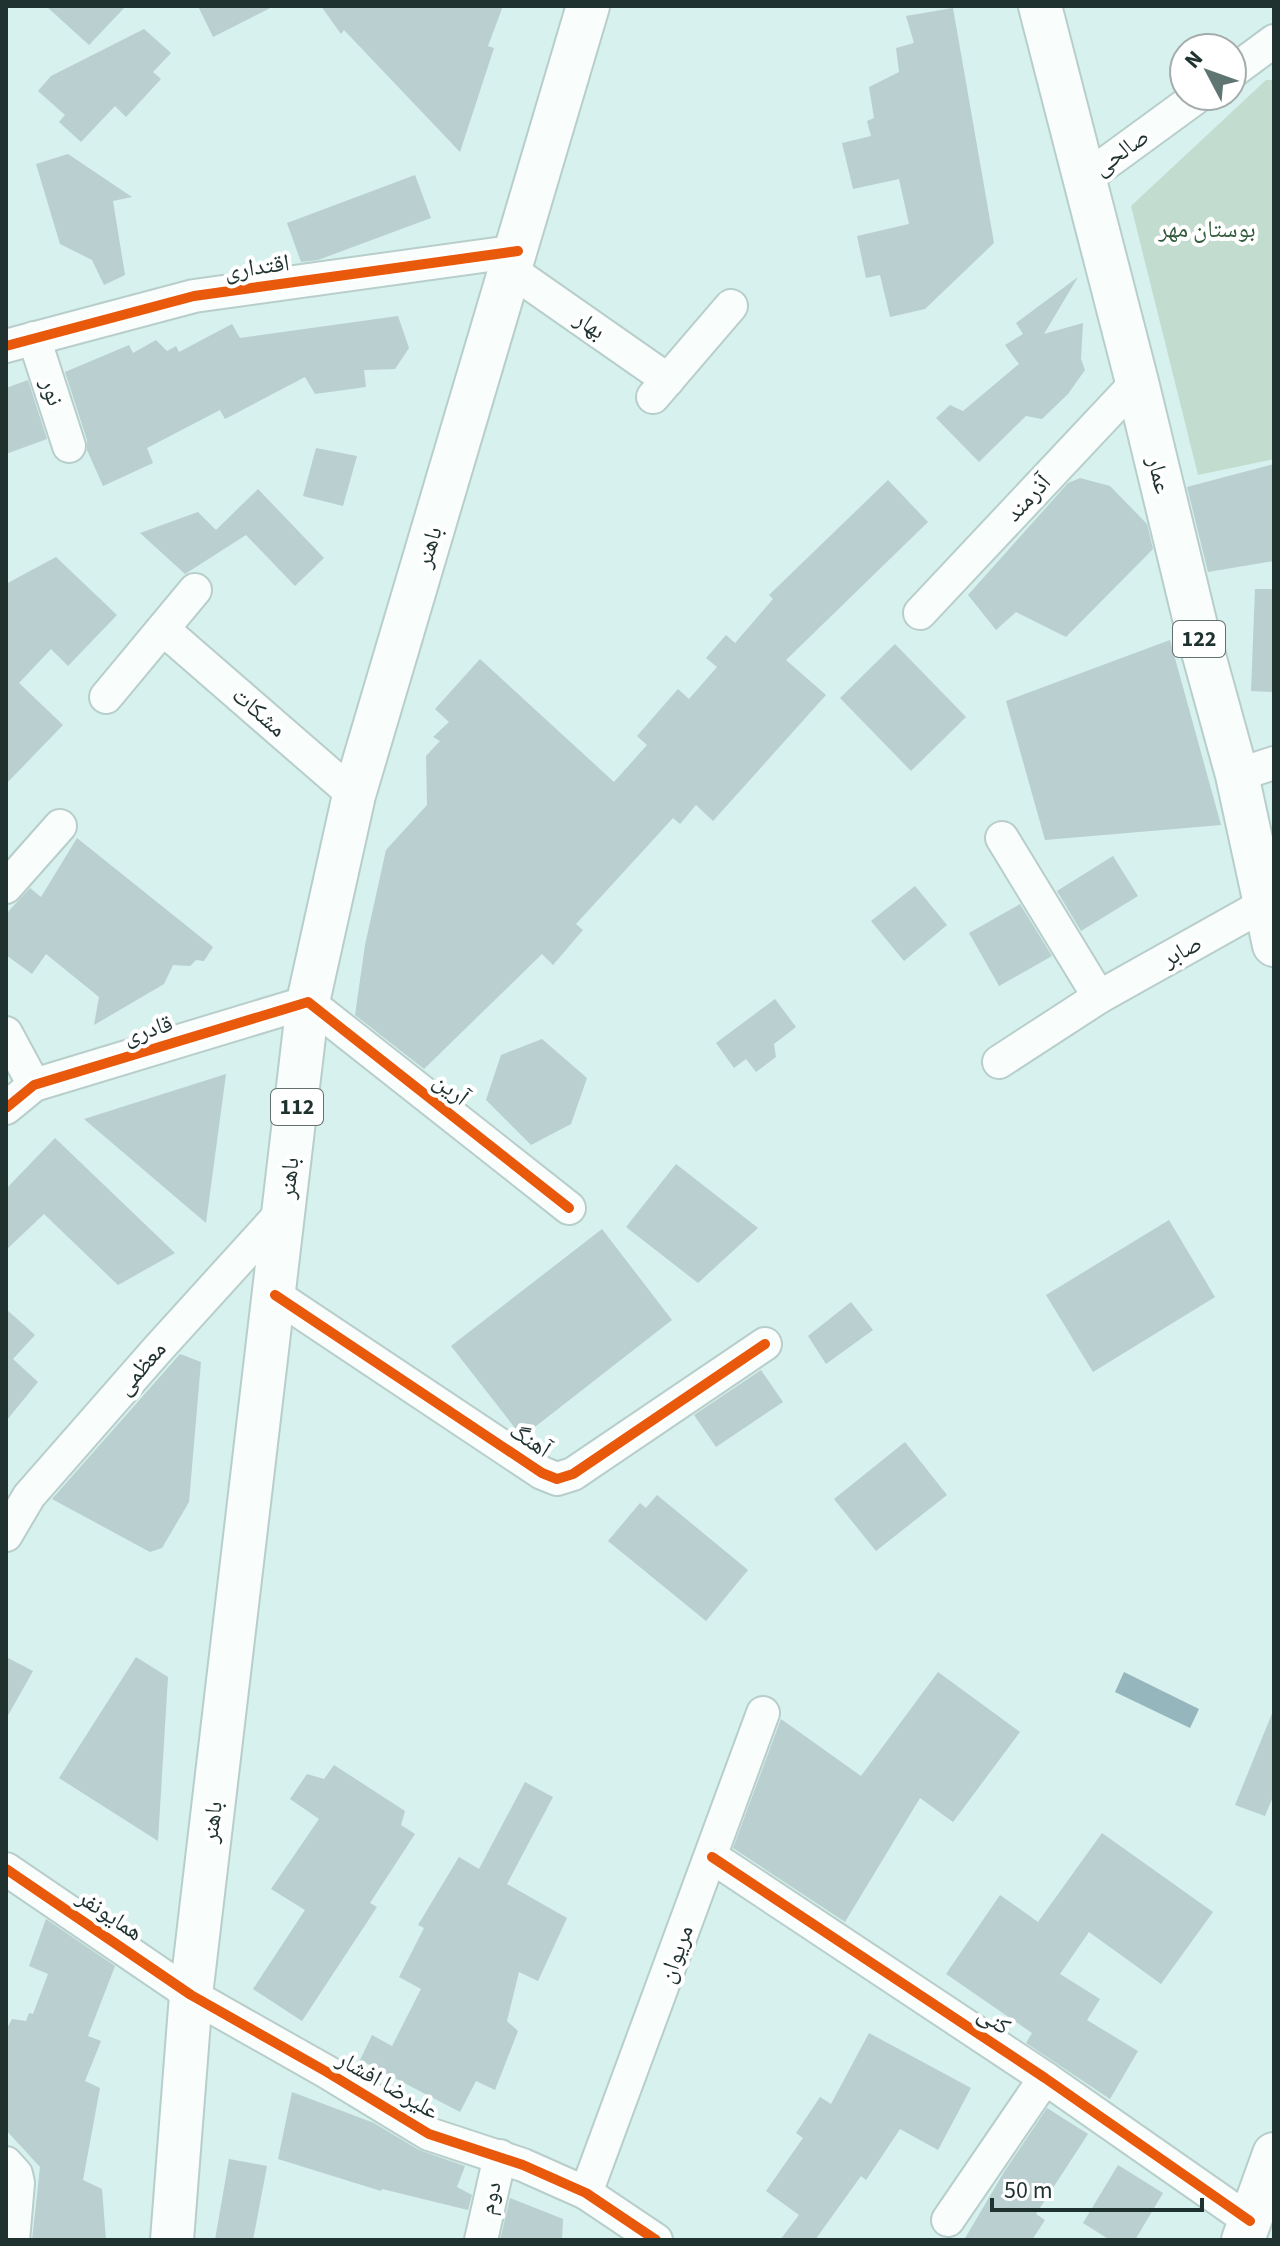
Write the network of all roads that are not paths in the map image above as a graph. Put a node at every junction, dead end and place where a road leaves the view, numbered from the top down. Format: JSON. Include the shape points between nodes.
{"nodes":[{"id":1,"x":588,"y":6,"type":"edge"},
{"id":2,"x":1040,"y":6,"type":"edge"},
{"id":3,"x":1274,"y":41,"type":"edge"},
{"id":4,"x":1248,"y":60,"type":"edge"},
{"id":5,"x":1176,"y":112,"type":"edge"},
{"id":6,"x":1083,"y":180,"type":"junction"},
{"id":7,"x":515,"y":261,"type":"junction"},
{"id":8,"x":731,"y":306,"type":"dead end"},
{"id":9,"x":20,"y":342,"type":"edge"},
{"id":10,"x":1137,"y":382,"type":"junction"},
{"id":11,"x":69,"y":446,"type":"dead end"},
{"id":12,"x":195,"y":590,"type":"dead end"},
{"id":13,"x":920,"y":613,"type":"dead end"},
{"id":14,"x":163,"y":629,"type":"junction"},
{"id":15,"x":106,"y":697,"type":"dead end"},
{"id":16,"x":1256,"y":769,"type":"edge"},
{"id":17,"x":354,"y":795,"type":"junction"},
{"id":18,"x":60,"y":826,"type":"dead end"},
{"id":19,"x":1002,"y":838,"type":"dead end"},
{"id":20,"x":6,"y":887,"type":"edge"},
{"id":21,"x":1265,"y":904,"type":"junction"},
{"id":22,"x":1274,"y":945,"type":"edge"},
{"id":23,"x":1099,"y":997,"type":"junction"},
{"id":24,"x":308,"y":1002,"type":"junction"},
{"id":25,"x":6,"y":1033,"type":"edge"},
{"id":26,"x":999,"y":1062,"type":"dead end"},
{"id":27,"x":34,"y":1085,"type":"junction"},
{"id":28,"x":6,"y":1108,"type":"edge"},
{"id":29,"x":569,"y":1208,"type":"dead end"},
{"id":30,"x":285,"y":1209,"type":"junction"},
{"id":31,"x":275,"y":1295,"type":"junction"},
{"id":32,"x":765,"y":1344,"type":"dead end"},
{"id":33,"x":6,"y":1535,"type":"edge"},
{"id":34,"x":763,"y":1713,"type":"dead end"},
{"id":35,"x":712,"y":1857,"type":"junction"},
{"id":36,"x":6,"y":1869,"type":"edge"},
{"id":37,"x":191,"y":1995,"type":"junction"},
{"id":38,"x":1045,"y":2078,"type":"junction"},
{"id":39,"x":1274,"y":2154,"type":"edge"},
{"id":40,"x":500,"y":2156,"type":"junction"},
{"id":41,"x":6,"y":2163,"type":"edge"},
{"id":42,"x":586,"y":2193,"type":"junction"},
{"id":43,"x":948,"y":2220,"type":"dead end"},
{"id":44,"x":1250,"y":2234,"type":"edge"},
{"id":45,"x":13,"y":2240,"type":"edge"},
{"id":46,"x":172,"y":2240,"type":"edge"},
{"id":47,"x":481,"y":2240,"type":"edge"},
{"id":48,"x":656,"y":2240,"type":"edge"}],
"edges":[{"from":1,"to":7,"type":"main road","name":"باهنر","number":"112"},
{"from":2,"to":6,"type":"main road","name":"عمار","number":"122"},
{"from":3,"to":4,"type":"street"},
{"from":5,"to":6,"type":"street","name":"صالحی"},
{"from":6,"to":10,"type":"main road","name":"عمار","number":"122"},
{"from":7,"to":8,"type":"street","name":"بهار","via":[[660,388]]},
{"from":7,"to":9,"type":"street","name":"اقتداری","via":[[194,296]]},
{"from":7,"to":17,"type":"main road","name":"باهنر","number":"112"},
{"from":9,"to":11,"type":"street","name":"نور"},
{"from":10,"to":13,"type":"street","name":"آذرمند"},
{"from":10,"to":16,"type":"main road","name":"عمار","number":"122","via":[[1197,630]]},
{"from":12,"to":14,"type":"street"},
{"from":14,"to":15,"type":"street"},
{"from":14,"to":17,"type":"street","name":"مشکات"},
{"from":16,"to":21,"type":"main road","name":"عمار","number":"122"},
{"from":17,"to":24,"type":"main road","name":"باهنر","number":"112"},
{"from":18,"to":20,"type":"street"},
{"from":19,"to":23,"type":"street"},
{"from":21,"to":22,"type":"main road","name":"عمار","number":"122"},
{"from":21,"to":23,"type":"street","name":"صابر"},
{"from":23,"to":26,"type":"street","name":"صابر"},
{"from":24,"to":27,"type":"street","name":"قادری"},
{"from":24,"to":29,"type":"street","name":"آرین"},
{"from":24,"to":30,"type":"main road","name":"باهنر","number":"112"},
{"from":25,"to":27,"type":"street"},
{"from":27,"to":28,"type":"street","name":"قادری"},
{"from":30,"to":31,"type":"main road","name":"باهنر","number":"112"},
{"from":30,"to":33,"type":"street","name":"معظمی","via":[[29,1496]]},
{"from":31,"to":32,"type":"street","name":"آهنگ","via":[[557,1479],[573,1474]]},
{"from":31,"to":37,"type":"main road","name":"باهنر","number":"112"},
{"from":34,"to":35,"type":"street","name":"مریوان"},
{"from":35,"to":38,"type":"street","name":"کنی"},
{"from":35,"to":42,"type":"street","name":"مریوان"},
{"from":36,"to":37,"type":"street","name":"همایونفر"},
{"from":37,"to":40,"type":"street","name":"علیرضا افشار","via":[[429,2134]]},
{"from":37,"to":46,"type":"main road","name":"باهنر","number":"112"},
{"from":38,"to":43,"type":"street"},
{"from":38,"to":44,"type":"street","name":"کنی"},
{"from":39,"to":44,"type":"main road"},
{"from":40,"to":42,"type":"street","name":"علیرضا افشار"},
{"from":40,"to":47,"type":"street","name":"دوم"},
{"from":41,"to":45,"type":"street","via":[[18,2178]]},
{"from":42,"to":48,"type":"street","name":"علیرضا افشار"}]}
